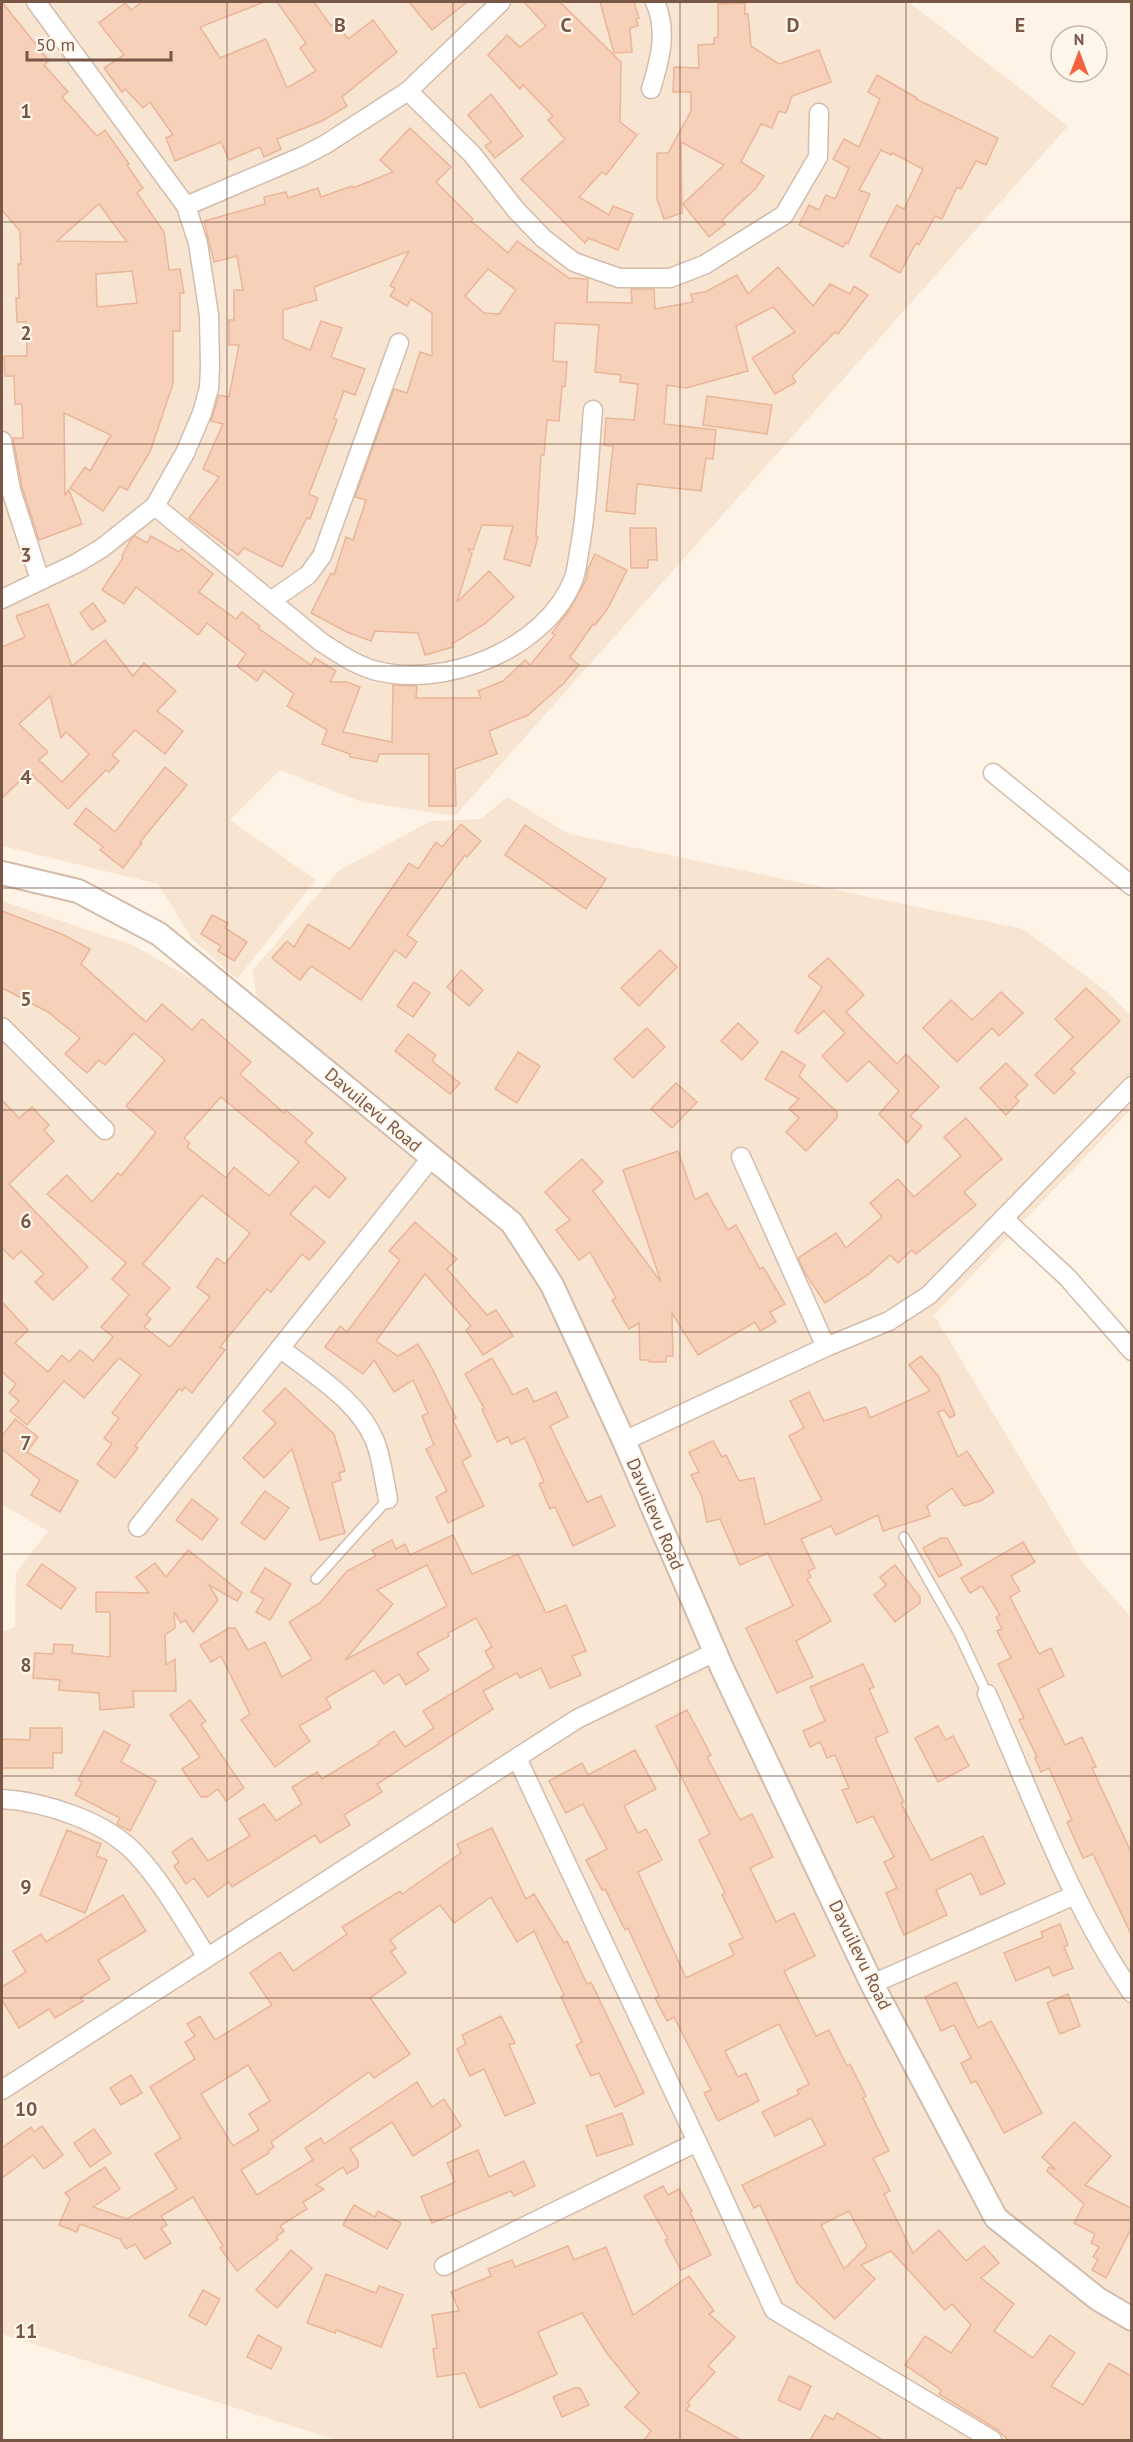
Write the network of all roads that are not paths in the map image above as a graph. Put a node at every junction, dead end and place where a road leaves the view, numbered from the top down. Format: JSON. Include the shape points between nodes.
{"nodes":[{"id":1,"x":36,"y":2,"type":"edge"},
{"id":2,"x":501,"y":2,"type":"edge"},
{"id":3,"x":655,"y":2,"type":"edge"},
{"id":4,"x":651,"y":89,"type":"dead end"},
{"id":5,"x":408,"y":91,"type":"junction"},
{"id":6,"x":819,"y":113,"type":"dead end"},
{"id":7,"x":186,"y":206,"type":"junction"},
{"id":8,"x":399,"y":343,"type":"dead end"},
{"id":9,"x":593,"y":410,"type":"dead end"},
{"id":10,"x":2,"y":441,"type":"edge"},
{"id":11,"x":155,"y":506,"type":"junction"},
{"id":12,"x":40,"y":580,"type":"junction"},
{"id":13,"x":2,"y":599,"type":"edge"},
{"id":14,"x":272,"y":600,"type":"junction"},
{"id":15,"x":993,"y":773,"type":"dead end"},
{"id":16,"x":2,"y":873,"type":"edge"},
{"id":17,"x":1131,"y":886,"type":"edge"},
{"id":18,"x":2,"y":1027,"type":"edge"},
{"id":19,"x":1131,"y":1086,"type":"edge"},
{"id":20,"x":105,"y":1130,"type":"dead end"},
{"id":21,"x":741,"y":1157,"type":"dead end"},
{"id":22,"x":431,"y":1158,"type":"junction"},
{"id":23,"x":1003,"y":1218,"type":"junction"},
{"id":24,"x":826,"y":1347,"type":"junction"},
{"id":25,"x":280,"y":1348,"type":"junction"},
{"id":26,"x":1131,"y":1351,"type":"edge"},
{"id":27,"x":624,"y":1441,"type":"junction"},
{"id":28,"x":388,"y":1499,"type":"joint"},
{"id":29,"x":138,"y":1527,"type":"dead end"},
{"id":30,"x":903,"y":1538,"type":"dead end"},
{"id":31,"x":316,"y":1579,"type":"dead end"},
{"id":32,"x":715,"y":1652,"type":"junction"},
{"id":33,"x":987,"y":1694,"type":"joint"},
{"id":34,"x":517,"y":1758,"type":"junction"},
{"id":35,"x":2,"y":1799,"type":"edge"},
{"id":36,"x":1075,"y":1895,"type":"junction"},
{"id":37,"x":207,"y":1957,"type":"junction"},
{"id":38,"x":872,"y":1984,"type":"junction"},
{"id":39,"x":1131,"y":1993,"type":"edge"},
{"id":40,"x":2,"y":2090,"type":"edge"},
{"id":41,"x":698,"y":2142,"type":"junction"},
{"id":42,"x":444,"y":2266,"type":"dead end"},
{"id":43,"x":1131,"y":2319,"type":"edge"},
{"id":44,"x":992,"y":2440,"type":"edge"}],
"edges":[{"from":1,"to":7,"type":"street"},
{"from":2,"to":5,"type":"street"},
{"from":3,"to":4,"type":"street","via":[[663,34]]},
{"from":5,"to":6,"type":"street","via":[[471,154],[543,238],[574,262],[619,278],[670,278],[704,265],[784,214],[818,157]]},
{"from":5,"to":7,"type":"street","via":[[326,144]]},
{"from":7,"to":11,"type":"street","via":[[198,243],[209,315],[209,388],[185,453]]},
{"from":8,"to":14,"type":"street","via":[[322,556],[308,575]]},
{"from":9,"to":14,"type":"street","via":[[583,529],[574,578],[556,612],[527,638],[476,666],[440,673],[384,672],[349,661]]},
{"from":10,"to":12,"type":"street","via":[[10,490]]},
{"from":11,"to":12,"type":"street","via":[[77,564]]},
{"from":11,"to":14,"type":"street"},
{"from":12,"to":13,"type":"street"},
{"from":15,"to":17,"type":"street"},
{"from":16,"to":22,"type":"street","name":"Davuilevu Road","via":[[78,891],[159,933]]},
{"from":18,"to":20,"type":"street"},
{"from":19,"to":23,"type":"street"},
{"from":21,"to":24,"type":"street"},
{"from":22,"to":25,"type":"street"},
{"from":22,"to":27,"type":"street","name":"Davuilevu Road","via":[[512,1223],[552,1285]]},
{"from":23,"to":24,"type":"street","via":[[928,1295],[889,1321]]},
{"from":23,"to":26,"type":"street","via":[[1067,1277]]},
{"from":24,"to":27,"type":"street"},
{"from":25,"to":28,"type":"street","via":[[362,1418],[375,1442]]},
{"from":25,"to":29,"type":"street"},
{"from":27,"to":32,"type":"street","name":"Davuilevu Road"},
{"from":28,"to":31,"type":"lane"},
{"from":30,"to":33,"type":"lane","via":[[959,1634]]},
{"from":32,"to":34,"type":"street","via":[[577,1719]]},
{"from":32,"to":38,"type":"street","name":"Davuilevu Road"},
{"from":33,"to":36,"type":"street"},
{"from":34,"to":37,"type":"street"},
{"from":34,"to":41,"type":"street"},
{"from":35,"to":37,"type":"street","via":[[73,1815],[99,1826],[136,1853]]},
{"from":36,"to":38,"type":"street"},
{"from":36,"to":39,"type":"street"},
{"from":37,"to":40,"type":"street"},
{"from":38,"to":43,"type":"street","name":"Davuilevu Road","via":[[996,2218],[1098,2299]]},
{"from":41,"to":42,"type":"street"},
{"from":41,"to":44,"type":"street","via":[[774,2310]]}]}
